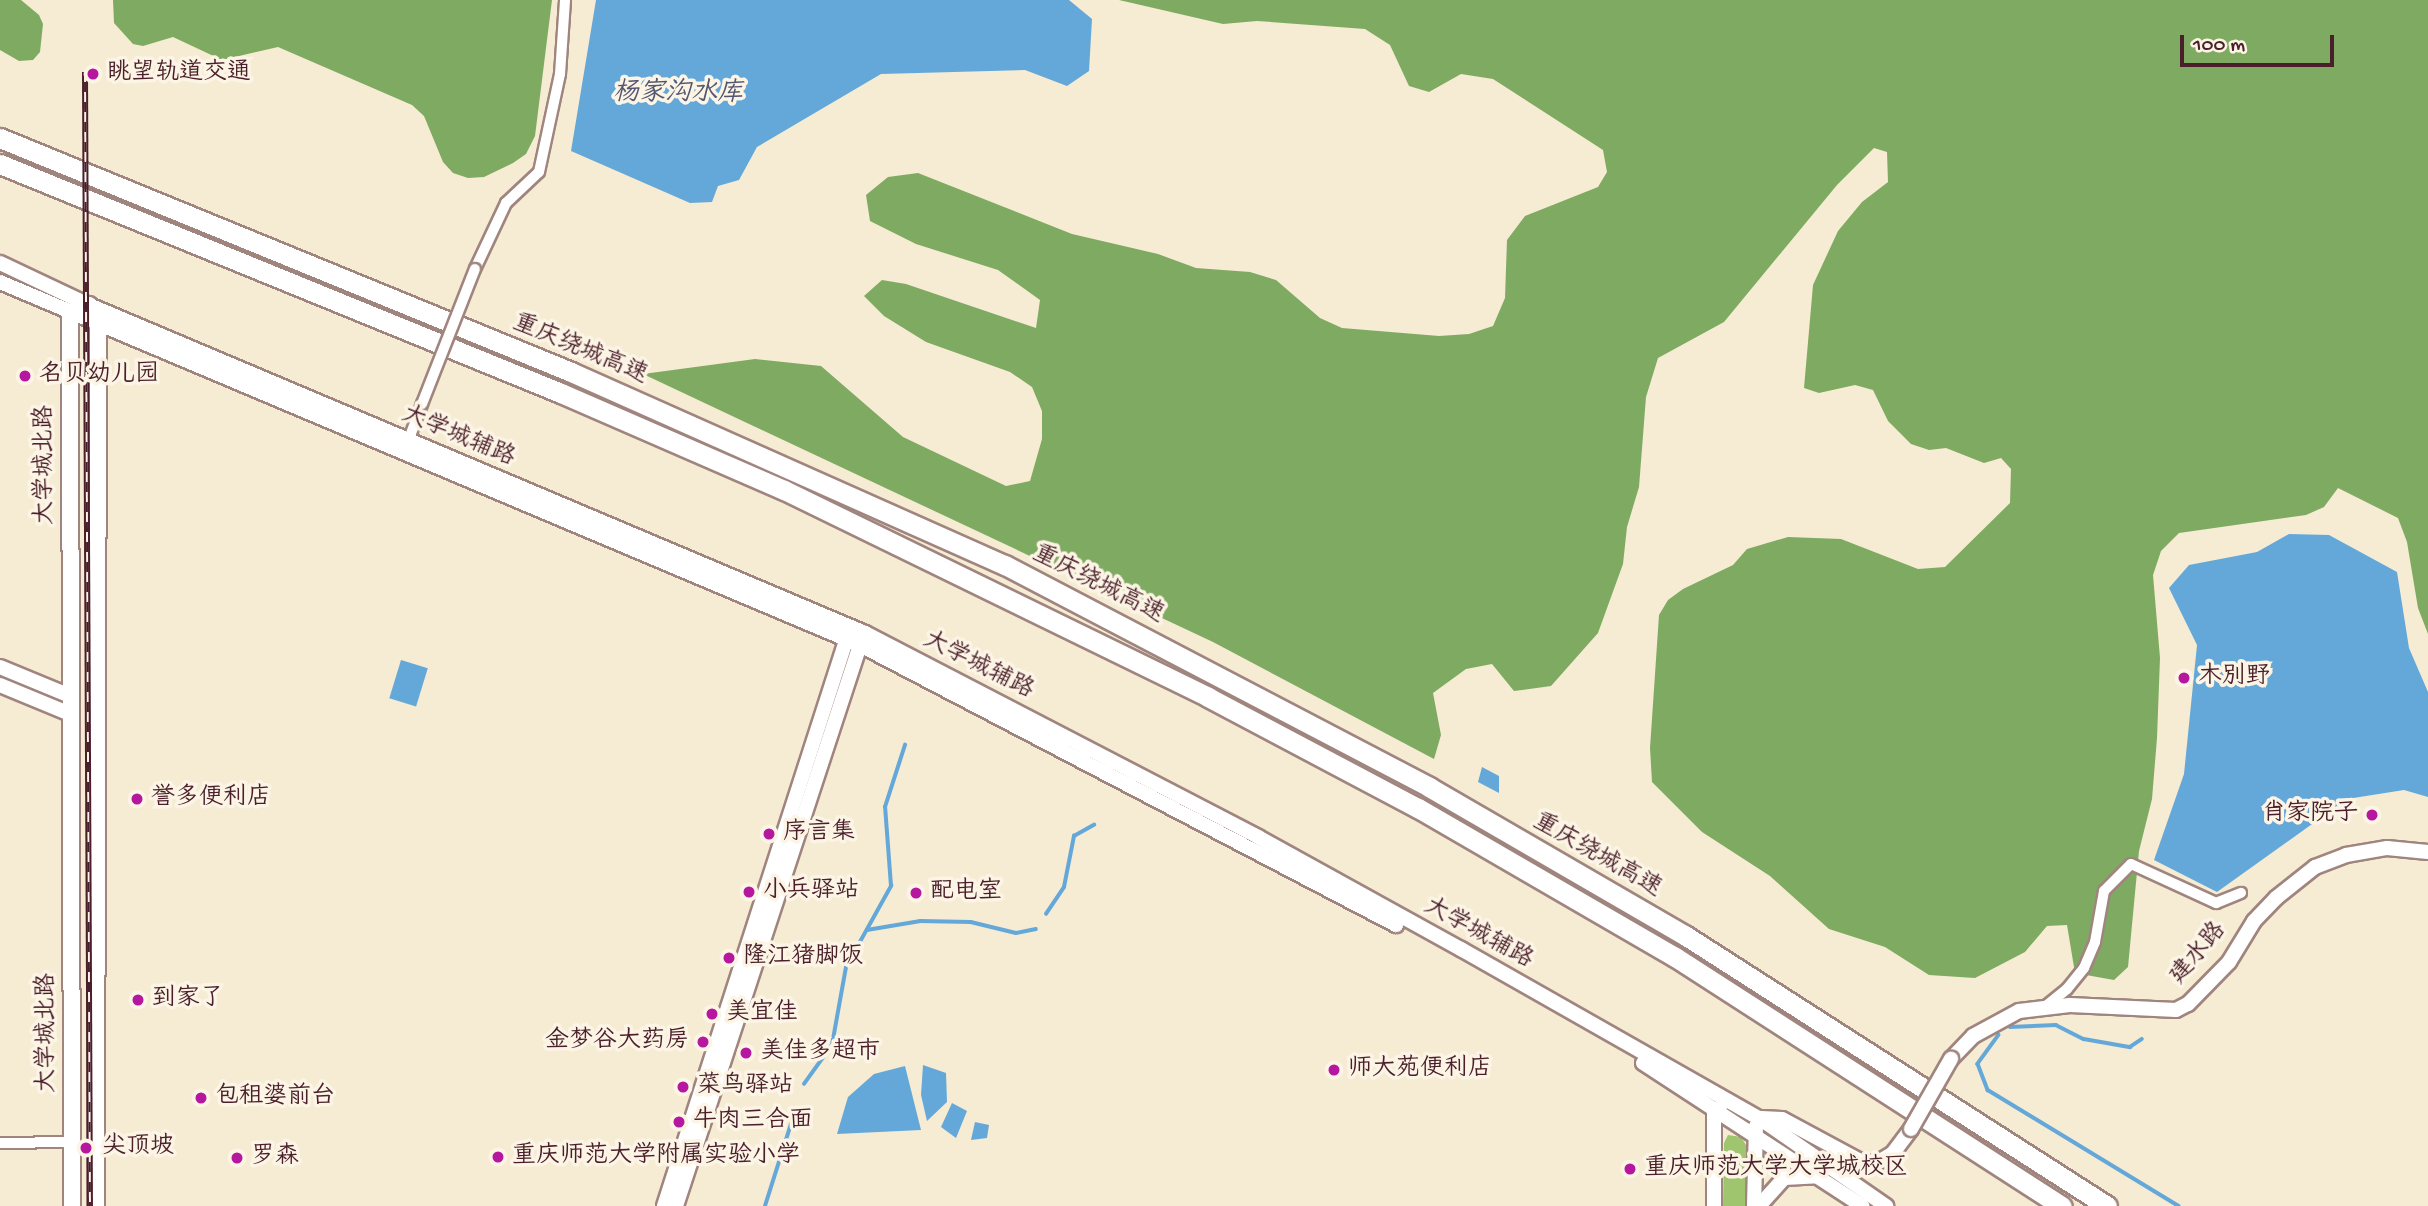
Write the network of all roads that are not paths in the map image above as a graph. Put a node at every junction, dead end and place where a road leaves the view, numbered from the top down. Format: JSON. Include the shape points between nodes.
{"nodes":[{"id":1,"x":565,"y":0,"type":"edge"},
{"id":2,"x":0,"y":138,"type":"edge"},
{"id":3,"x":0,"y":164,"type":"edge"},
{"id":4,"x":0,"y":263,"type":"edge"},
{"id":5,"x":0,"y":282,"type":"edge"},
{"id":6,"x":89,"y":305,"type":"junction"},
{"id":7,"x":70,"y":312,"type":"junction"},
{"id":8,"x":98,"y":326,"type":"junction"},
{"id":9,"x":406,"y":446,"type":"junction"},
{"id":10,"x":855,"y":636,"type":"junction"},
{"id":11,"x":0,"y":667,"type":"edge"},
{"id":12,"x":0,"y":685,"type":"edge"},
{"id":13,"x":68,"y":695,"type":"junction"},
{"id":14,"x":68,"y":713,"type":"junction"},
{"id":15,"x":2428,"y":852,"type":"edge"},
{"id":16,"x":2241,"y":893,"type":"dead end"},
{"id":17,"x":2046,"y":1006,"type":"junction"},
{"id":18,"x":1714,"y":1109,"type":"junction"},
{"id":19,"x":1759,"y":1118,"type":"junction"},
{"id":20,"x":1754,"y":1133,"type":"junction"},
{"id":21,"x":71,"y":1142,"type":"junction"},
{"id":22,"x":0,"y":1143,"type":"edge"},
{"id":23,"x":1818,"y":1176,"type":"junction"},
{"id":24,"x":72,"y":1206,"type":"edge"},
{"id":25,"x":96,"y":1206,"type":"edge"},
{"id":26,"x":664,"y":1206,"type":"edge"},
{"id":27,"x":676,"y":1206,"type":"edge"},
{"id":28,"x":1714,"y":1206,"type":"edge"},
{"id":29,"x":1756,"y":1206,"type":"edge"},
{"id":30,"x":1862,"y":1206,"type":"edge"},
{"id":31,"x":1886,"y":1206,"type":"edge"},
{"id":32,"x":2062,"y":1206,"type":"edge"},
{"id":33,"x":2107,"y":1206,"type":"edge"}],
"edges":[{"from":1,"to":9,"type":"street","bridge":true,"via":[[560,74],[539,172],[506,203],[475,269]]},
{"from":2,"to":33,"type":"highway","name":"重庆绕城高速","via":[[571,372],[1018,571],[1429,787],[1686,936]]},
{"from":3,"to":32,"type":"highway","name":"重庆绕城高速","via":[[548,387],[784,490],[1196,691],[1418,808],[1675,957]]},
{"from":4,"to":6,"type":"street","name":"大学城辅路"},
{"from":5,"to":7,"type":"street","name":"大学城辅路"},
{"from":6,"to":7,"type":"main road"},
{"from":6,"to":8,"type":"main road","name":"大学城北路"},
{"from":6,"to":9,"type":"street","name":"大学城辅路"},
{"from":7,"to":8,"type":"street","name":"大学城辅路"},
{"from":7,"to":13,"type":"main road","name":"大学城北路"},
{"from":8,"to":9,"type":"street","name":"大学城辅路"},
{"from":8,"to":25,"type":"main road","name":"大学城北路"},
{"from":9,"to":10,"type":"street","name":"大学城辅路"},
{"from":10,"to":18,"type":"street","name":"大学城辅路","via":[[1605,1038]]},
{"from":10,"to":19,"type":"street","name":"大学城辅路","via":[[1258,837]]},
{"from":10,"to":26,"type":"street"},
{"from":10,"to":27,"type":"street"},
{"from":11,"to":13,"type":"street"},
{"from":12,"to":14,"type":"street"},
{"from":13,"to":14,"type":"main road","name":"大学城北路"},
{"from":14,"to":21,"type":"main road","name":"大学城北路"},
{"from":15,"to":17,"type":"street","name":"建水路","via":[[2386,848],[2346,855],[2315,867],[2269,906],[2229,961],[2188,1004],[2176,1010]]},
{"from":16,"to":17,"type":"street","via":[[2216,903],[2132,864],[2104,891],[2095,942],[2084,968]]},
{"from":17,"to":19,"type":"street","name":"建水路","bridge":true,"via":[[2019,1011],[1973,1036],[1951,1059],[1893,1153],[1875,1164],[1858,1160],[1782,1119]]},
{"from":18,"to":19,"type":"street"},
{"from":18,"to":20,"type":"street","name":"大学城辅路"},
{"from":18,"to":28,"type":"street"},
{"from":19,"to":20,"type":"street"},
{"from":19,"to":31,"type":"street","name":"大学城辅路"},
{"from":20,"to":23,"type":"street","name":"大学城辅路"},
{"from":20,"to":29,"type":"street"},
{"from":21,"to":22,"type":"street"},
{"from":21,"to":24,"type":"main road","name":"大学城北路"},
{"from":23,"to":29,"type":"street","via":[[1784,1178]]},
{"from":23,"to":30,"type":"street","name":"大学城辅路"}]}
